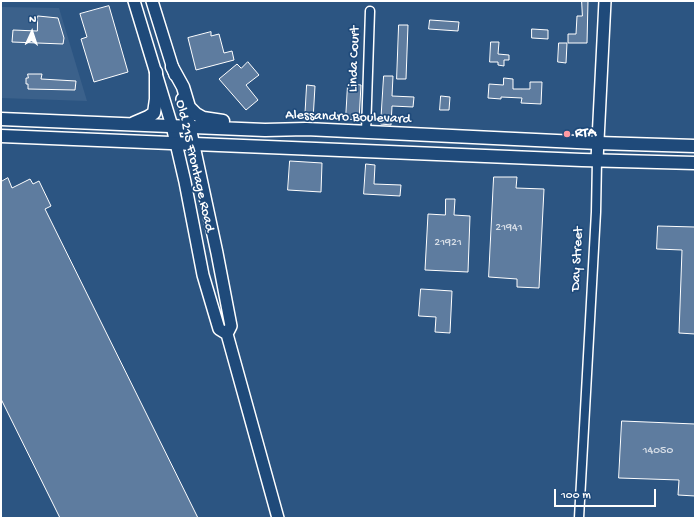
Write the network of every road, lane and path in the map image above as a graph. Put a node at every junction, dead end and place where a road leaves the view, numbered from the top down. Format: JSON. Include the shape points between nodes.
{"nodes":[{"id":1,"x":134,"y":1,"type":"edge"},
{"id":2,"x":152,"y":1,"type":"edge"},
{"id":3,"x":605,"y":1,"type":"edge"},
{"id":4,"x":370,"y":11,"type":"dead end"},
{"id":5,"x":172,"y":66,"type":"junction"},
{"id":6,"x":156,"y":72,"type":"junction"},
{"id":7,"x":1,"y":119,"type":"edge"},
{"id":8,"x":130,"y":124,"type":"junction"},
{"id":9,"x":172,"y":126,"type":"junction"},
{"id":10,"x":190,"y":127,"type":"junction"},
{"id":11,"x":306,"y":129,"type":"junction"},
{"id":12,"x":366,"y":132,"type":"junction"},
{"id":13,"x":1,"y":136,"type":"edge"},
{"id":14,"x":598,"y":143,"type":"junction"},
{"id":15,"x":176,"y":144,"type":"junction"},
{"id":16,"x":193,"y":144,"type":"junction"},
{"id":17,"x":695,"y":146,"type":"edge"},
{"id":18,"x":597,"y":160,"type":"junction"},
{"id":19,"x":695,"y":163,"type":"edge"},
{"id":20,"x":227,"y":334,"type":"junction"},
{"id":21,"x":278,"y":518,"type":"edge"},
{"id":22,"x":579,"y":518,"type":"edge"}],
"edges":[{"from":1,"to":6,"type":"street","name":"Old 215 Frontage Road"},
{"from":2,"to":5,"type":"street","name":"Old 215 Frontage Road"},
{"from":3,"to":14,"type":"street","name":"Day Street"},
{"from":4,"to":12,"type":"street","name":"Linda Court"},
{"from":5,"to":10,"type":"street","name":"Old 215 Frontage Road"},
{"from":5,"to":11,"type":"main road","via":[[183,87],[189,107],[203,118],[283,124]]},
{"from":6,"to":8,"type":"main road","via":[[154,113]]},
{"from":6,"to":9,"type":"street","name":"Old 215 Frontage Road"},
{"from":7,"to":8,"type":"main road","name":"Alessandro Boulevard"},
{"from":8,"to":9,"type":"main road","name":"Alessandro Boulevard"},
{"from":9,"to":10,"type":"main road","name":"Alessandro Boulevard"},
{"from":9,"to":15,"type":"street","name":"Old 215 Frontage Road"},
{"from":10,"to":11,"type":"main road","name":"Alessandro Boulevard","via":[[283,131]]},
{"from":10,"to":16,"type":"street","name":"Old 215 Frontage Road"},
{"from":11,"to":12,"type":"main road","name":"Alessandro Boulevard"},
{"from":12,"to":14,"type":"main road","name":"Alessandro Boulevard"},
{"from":13,"to":15,"type":"main road"},
{"from":14,"to":17,"type":"main road","name":"Alessandro Boulevard"},
{"from":14,"to":18,"type":"street","name":"Day Street"},
{"from":15,"to":16,"type":"main road"},
{"from":15,"to":20,"type":"street","name":"Old 215 Frontage Road","via":[[203,275],[219,329]]},
{"from":16,"to":18,"type":"main road"},
{"from":16,"to":20,"type":"street","name":"Old 215 Frontage Road","via":[[231,326]]},
{"from":18,"to":19,"type":"main road"},
{"from":18,"to":22,"type":"street","name":"Day Street"},
{"from":20,"to":21,"type":"street","name":"Old 215 Frontage Road"}]}
